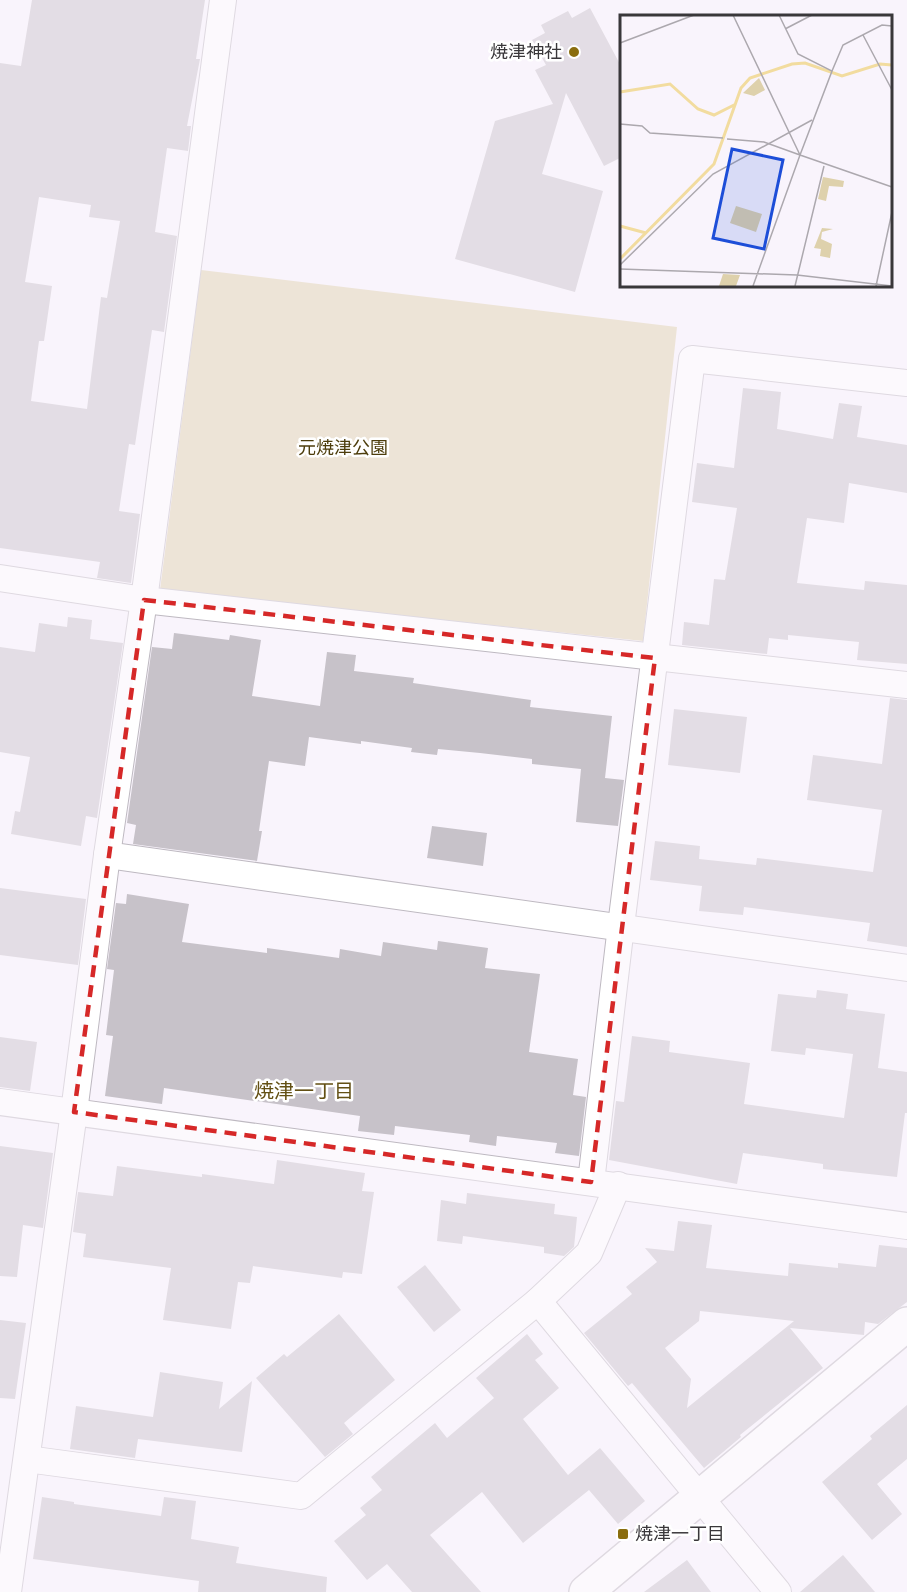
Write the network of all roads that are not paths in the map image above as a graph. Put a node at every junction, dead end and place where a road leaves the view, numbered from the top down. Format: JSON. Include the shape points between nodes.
{"nodes":[{"id":1,"x":223,"y":0,"type":"edge"},
{"id":2,"x":907,"y":383,"type":"edge"},
{"id":3,"x":0,"y":578,"type":"edge"},
{"id":4,"x":144,"y":600,"type":"junction"},
{"id":5,"x":655,"y":658,"type":"junction"},
{"id":6,"x":907,"y":685,"type":"edge"},
{"id":7,"x":106,"y":855,"type":"junction"},
{"id":8,"x":621,"y":926,"type":"junction"},
{"id":9,"x":907,"y":968,"type":"edge"},
{"id":10,"x":0,"y":1102,"type":"edge"},
{"id":11,"x":74,"y":1112,"type":"junction"},
{"id":12,"x":591,"y":1182,"type":"junction"},
{"id":13,"x":618,"y":1185,"type":"junction"},
{"id":14,"x":907,"y":1226,"type":"edge"},
{"id":15,"x":538,"y":1301,"type":"junction"},
{"id":16,"x":907,"y":1324,"type":"edge"},
{"id":17,"x":27,"y":1458,"type":"junction"},
{"id":18,"x":700,"y":1497,"type":"junction"},
{"id":19,"x":8,"y":1592,"type":"edge"},
{"id":20,"x":586,"y":1592,"type":"edge"},
{"id":21,"x":778,"y":1592,"type":"edge"}],
"edges":[{"from":1,"to":4,"type":"street"},
{"from":2,"to":5,"type":"street","via":[[692,358]]},
{"from":3,"to":4,"type":"street"},
{"from":4,"to":5,"type":"street"},
{"from":4,"to":7,"type":"street"},
{"from":5,"to":6,"type":"street"},
{"from":5,"to":8,"type":"street"},
{"from":7,"to":8,"type":"street"},
{"from":7,"to":11,"type":"street"},
{"from":8,"to":9,"type":"street"},
{"from":8,"to":12,"type":"street"},
{"from":10,"to":11,"type":"street"},
{"from":11,"to":12,"type":"street"},
{"from":11,"to":17,"type":"street"},
{"from":12,"to":13,"type":"street"},
{"from":13,"to":14,"type":"street"},
{"from":13,"to":15,"type":"street","via":[[589,1253]]},
{"from":15,"to":17,"type":"street","via":[[301,1496]]},
{"from":15,"to":18,"type":"street"},
{"from":16,"to":18,"type":"street"},
{"from":17,"to":19,"type":"street"},
{"from":18,"to":20,"type":"street"},
{"from":18,"to":21,"type":"street"}]}
